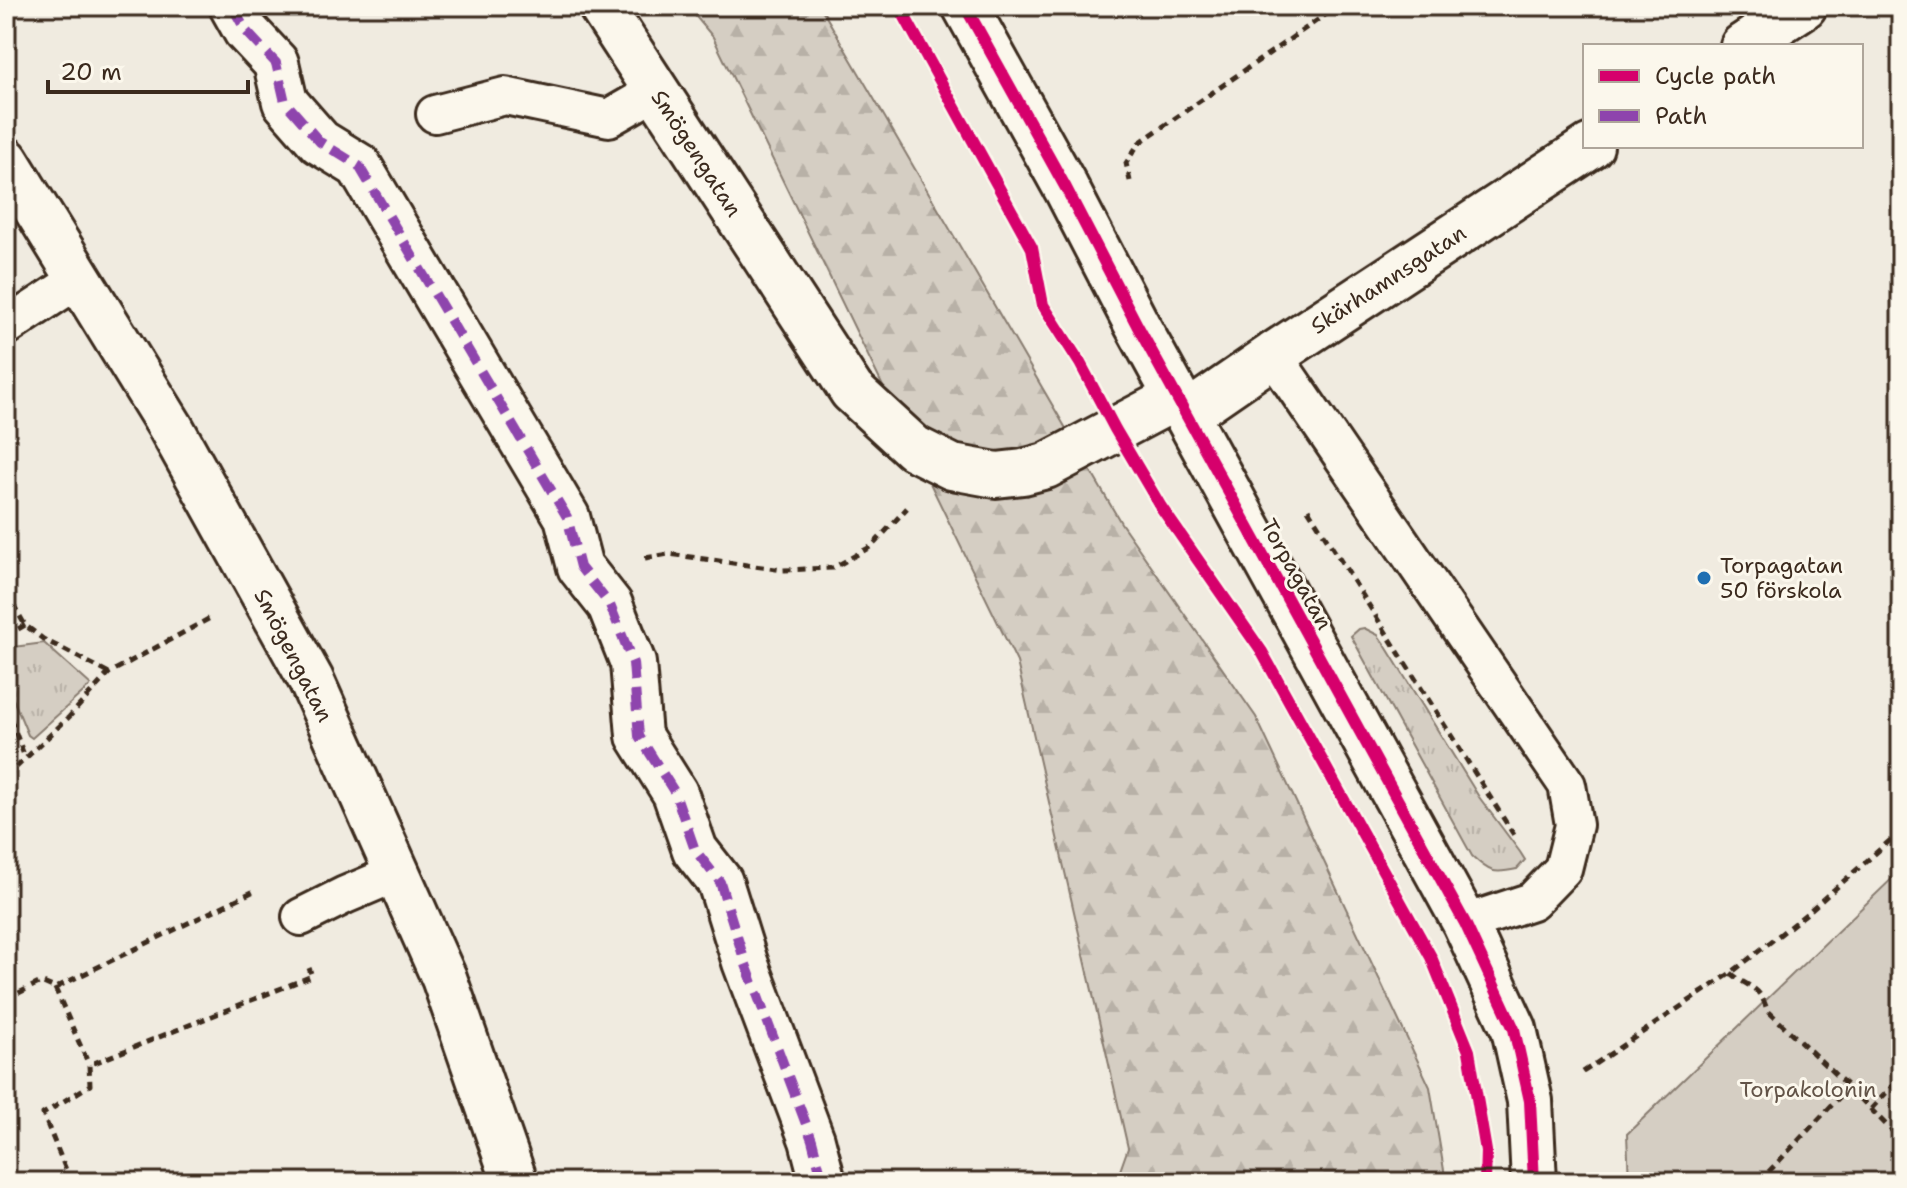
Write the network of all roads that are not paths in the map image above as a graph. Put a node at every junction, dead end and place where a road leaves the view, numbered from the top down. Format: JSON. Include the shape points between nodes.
{"nodes":[{"id":1,"x":232,"y":6,"type":"edge"},
{"id":2,"x":601,"y":6,"type":"edge"},
{"id":3,"x":965,"y":6,"type":"edge"},
{"id":4,"x":1804,"y":6,"type":"edge"},
{"id":5,"x":1746,"y":44,"type":"edge"},
{"id":6,"x":656,"y":91,"type":"junction"},
{"id":7,"x":435,"y":114,"type":"dead end"},
{"id":8,"x":1588,"y":148,"type":"edge"},
{"id":9,"x":6,"y":160,"type":"edge"},
{"id":10,"x":79,"y":279,"type":"junction"},
{"id":11,"x":6,"y":327,"type":"edge"},
{"id":12,"x":1273,"y":355,"type":"junction"},
{"id":13,"x":1182,"y":406,"type":"junction"},
{"id":14,"x":397,"y":873,"type":"junction"},
{"id":15,"x":301,"y":917,"type":"dead end"},
{"id":16,"x":1465,"y":923,"type":"junction"},
{"id":17,"x":515,"y":1182,"type":"edge"},
{"id":18,"x":823,"y":1182,"type":"edge"},
{"id":19,"x":1534,"y":1182,"type":"edge"}],
"edges":[{"from":1,"to":18,"type":"street","via":[[246,31],[276,63],[285,102],[320,142],[359,166],[567,517],[580,567],[610,605],[633,663],[639,736],[675,793],[695,850],[720,882]]},
{"from":2,"to":6,"type":"street","name":"Smögengatan"},
{"from":3,"to":13,"type":"street","name":"Torpagatan"},
{"from":4,"to":5,"type":"street"},
{"from":6,"to":7,"type":"lane","via":[[609,118],[505,96]]},
{"from":6,"to":13,"type":"street","name":"Smögengatan","via":[[852,391],[914,448],[952,467],[996,475],[1023,472]]},
{"from":8,"to":12,"type":"street","name":"Skärhamnsgatan"},
{"from":9,"to":10,"type":"street","name":"Smögengatan"},
{"from":10,"to":11,"type":"lane"},
{"from":10,"to":14,"type":"street","name":"Smögengatan","via":[[170,426],[311,680]]},
{"from":12,"to":13,"type":"street","name":"Skärhamnsgatan"},
{"from":12,"to":16,"type":"lane","via":[[1567,785],[1574,825],[1563,869],[1532,901]]},
{"from":13,"to":16,"type":"street","name":"Torpagatan"},
{"from":14,"to":15,"type":"lane"},
{"from":14,"to":17,"type":"street","name":"Smögengatan","via":[[444,978]]},
{"from":16,"to":19,"type":"street","name":"Torpagatan","via":[[1514,1029],[1530,1101]]}]}
